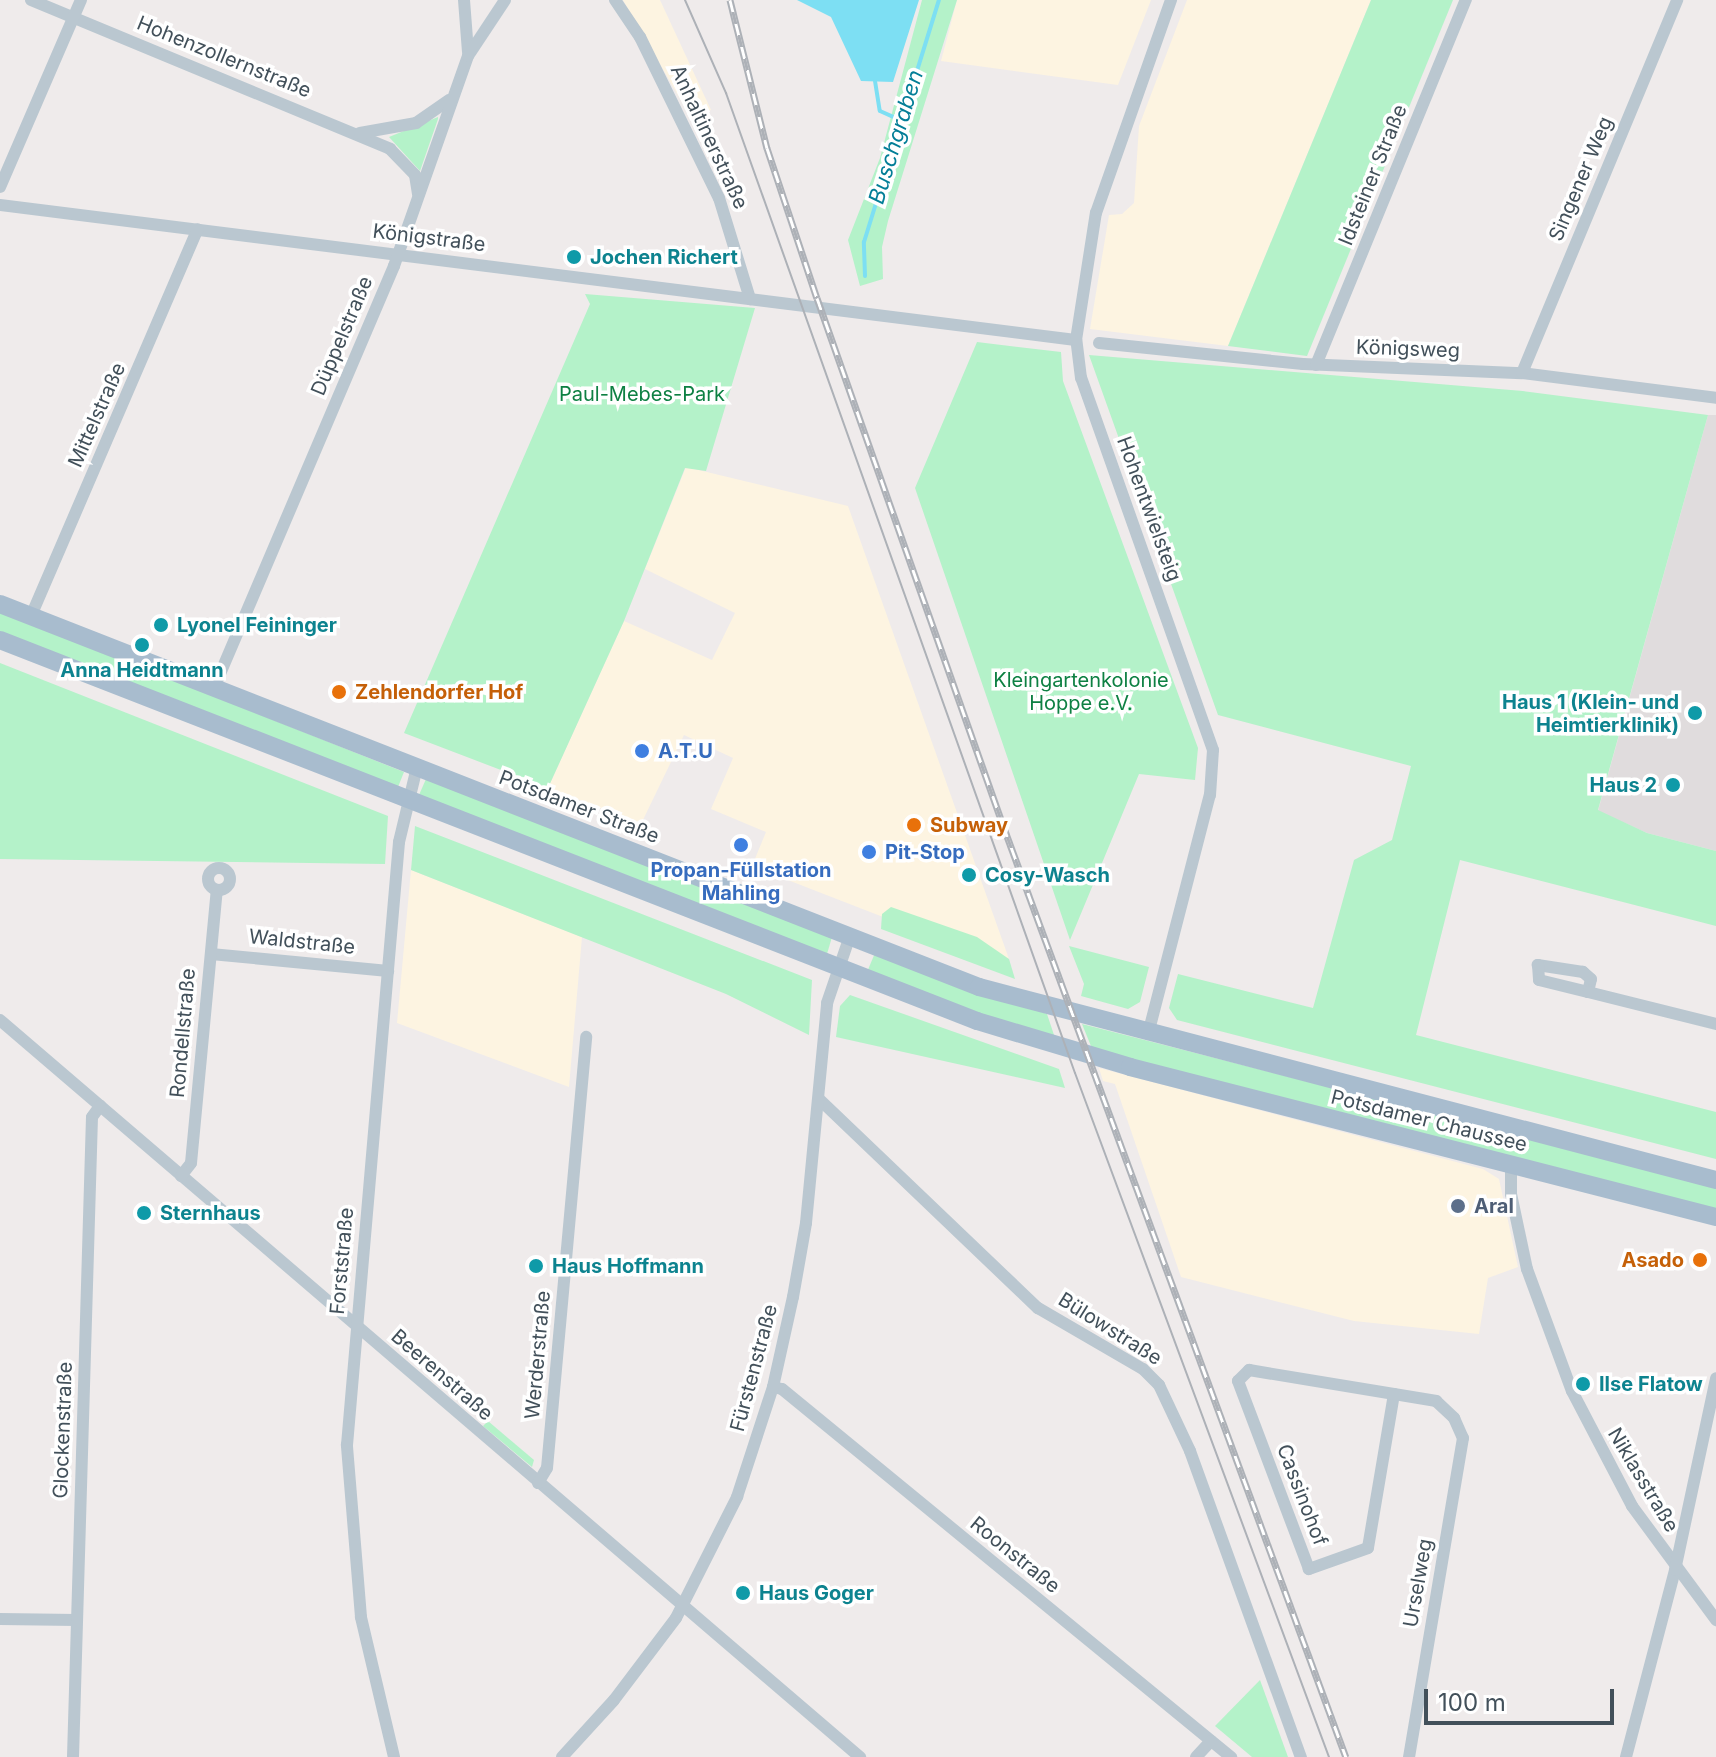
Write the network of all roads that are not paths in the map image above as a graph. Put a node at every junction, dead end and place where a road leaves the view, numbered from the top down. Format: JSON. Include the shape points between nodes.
{"nodes":[{"id":1,"x":31,"y":0,"type":"edge"},
{"id":2,"x":81,"y":0,"type":"edge"},
{"id":3,"x":464,"y":0,"type":"edge"},
{"id":4,"x":505,"y":0,"type":"edge"},
{"id":5,"x":615,"y":0,"type":"edge"},
{"id":6,"x":1171,"y":0,"type":"edge"},
{"id":7,"x":1466,"y":0,"type":"edge"},
{"id":8,"x":1677,"y":0,"type":"edge"},
{"id":9,"x":73,"y":18,"type":"junction"},
{"id":10,"x":468,"y":56,"type":"junction"},
{"id":11,"x":451,"y":97,"type":"junction"},
{"id":12,"x":357,"y":133,"type":"junction"},
{"id":13,"x":0,"y":187,"type":"edge"},
{"id":14,"x":418,"y":197,"type":"junction"},
{"id":15,"x":0,"y":205,"type":"edge"},
{"id":16,"x":198,"y":229,"type":"junction"},
{"id":17,"x":398,"y":254,"type":"junction"},
{"id":18,"x":750,"y":299,"type":"junction"},
{"id":19,"x":1076,"y":340,"type":"junction"},
{"id":20,"x":1099,"y":343,"type":"dead end"},
{"id":21,"x":1316,"y":365,"type":"junction"},
{"id":22,"x":1522,"y":373,"type":"junction"},
{"id":23,"x":1716,"y":398,"type":"edge"},
{"id":24,"x":0,"y":604,"type":"edge"},
{"id":25,"x":31,"y":616,"type":"junction"},
{"id":26,"x":0,"y":640,"type":"edge"},
{"id":27,"x":214,"y":688,"type":"junction"},
{"id":28,"x":417,"y":767,"type":"junction"},
{"id":29,"x":406,"y":798,"type":"junction"},
{"id":30,"x":217,"y":890,"type":"dead end"},
{"id":31,"x":850,"y":936,"type":"junction"},
{"id":32,"x":211,"y":954,"type":"junction"},
{"id":33,"x":837,"y":967,"type":"junction"},
{"id":34,"x":388,"y":971,"type":"junction"},
{"id":35,"x":1588,"y":992,"type":"dead end"},
{"id":36,"x":0,"y":1020,"type":"edge"},
{"id":37,"x":1716,"y":1024,"type":"edge"},
{"id":38,"x":1148,"y":1034,"type":"junction"},
{"id":39,"x":586,"y":1037,"type":"dead end"},
{"id":40,"x":819,"y":1099,"type":"junction"},
{"id":41,"x":100,"y":1106,"type":"junction"},
{"id":42,"x":1511,"y":1164,"type":"junction"},
{"id":43,"x":181,"y":1176,"type":"junction"},
{"id":44,"x":1716,"y":1180,"type":"edge"},
{"id":45,"x":1716,"y":1217,"type":"edge"},
{"id":46,"x":356,"y":1326,"type":"junction"},
{"id":47,"x":1716,"y":1378,"type":"edge"},
{"id":48,"x":773,"y":1387,"type":"junction"},
{"id":49,"x":1394,"y":1394,"type":"junction"},
{"id":50,"x":1454,"y":1418,"type":"joint"},
{"id":51,"x":538,"y":1483,"type":"junction"},
{"id":52,"x":1675,"y":1570,"type":"junction"},
{"id":53,"x":682,"y":1607,"type":"junction"},
{"id":54,"x":0,"y":1619,"type":"edge"},
{"id":55,"x":77,"y":1620,"type":"junction"},
{"id":56,"x":1716,"y":1620,"type":"edge"},
{"id":57,"x":1211,"y":1741,"type":"junction"},
{"id":58,"x":73,"y":1757,"type":"edge"},
{"id":59,"x":394,"y":1757,"type":"edge"},
{"id":60,"x":562,"y":1757,"type":"edge"},
{"id":61,"x":860,"y":1757,"type":"edge"},
{"id":62,"x":1196,"y":1757,"type":"edge"},
{"id":63,"x":1231,"y":1757,"type":"edge"},
{"id":64,"x":1301,"y":1757,"type":"edge"},
{"id":65,"x":1409,"y":1757,"type":"edge"},
{"id":66,"x":1626,"y":1757,"type":"edge"}],
"edges":[{"from":1,"to":9,"type":"street","name":"Hohenzollernstraße"},
{"from":2,"to":9,"type":"street"},
{"from":3,"to":10,"type":"street","via":[[470,25]]},
{"from":4,"to":10,"type":"street","name":"Düppelstraße"},
{"from":5,"to":18,"type":"street","name":"Anhaltinerstraße","via":[[640,37],[719,198]]},
{"from":6,"to":19,"type":"street","name":"Hohentwielsteig","via":[[1096,213]]},
{"from":7,"to":21,"type":"street","name":"Idsteiner Straße"},
{"from":8,"to":22,"type":"street","name":"Singener Weg"},
{"from":9,"to":12,"type":"street","name":"Hohenzollernstraße"},
{"from":9,"to":13,"type":"street"},
{"from":10,"to":11,"type":"street","name":"Düppelstraße"},
{"from":11,"to":12,"type":"street","via":[[416,123]]},
{"from":11,"to":14,"type":"street","name":"Düppelstraße"},
{"from":12,"to":14,"type":"street","name":"Hohenzollernstraße","via":[[405,160],[415,175]]},
{"from":14,"to":17,"type":"street","name":"Düppelstraße"},
{"from":15,"to":16,"type":"street","name":"Königstraße"},
{"from":16,"to":17,"type":"street","name":"Königstraße"},
{"from":16,"to":25,"type":"street","name":"Mittelstraße"},
{"from":17,"to":18,"type":"street","name":"Königstraße"},
{"from":17,"to":27,"type":"street","name":"Düppelstraße"},
{"from":18,"to":19,"type":"street","name":"Königstraße"},
{"from":19,"to":38,"type":"street","name":"Hohentwielsteig","via":[[1081,378],[1213,750],[1210,795]]},
{"from":20,"to":21,"type":"street","name":"Königsweg"},
{"from":21,"to":22,"type":"street","name":"Königsweg"},
{"from":22,"to":23,"type":"street","name":"Königsweg"},
{"from":24,"to":25,"type":"main road","name":"Potsdamer Straße"},
{"from":25,"to":27,"type":"main road","name":"Potsdamer Straße"},
{"from":26,"to":29,"type":"main road"},
{"from":27,"to":28,"type":"main road","name":"Potsdamer Straße"},
{"from":28,"to":29,"type":"street","name":"Forststraße"},
{"from":28,"to":31,"type":"main road","name":"Potsdamer Straße"},
{"from":29,"to":33,"type":"main road"},
{"from":29,"to":34,"type":"street","name":"Forststraße"},
{"from":30,"to":32,"type":"street","name":"Rondellstraße"},
{"from":31,"to":33,"type":"street","name":"Fürstenstraße"},
{"from":31,"to":38,"type":"main road","name":"Potsdamer Straße","via":[[1010,997]]},
{"from":32,"to":34,"type":"street","name":"Waldstraße"},
{"from":32,"to":43,"type":"street","name":"Rondellstraße","via":[[191,1163]]},
{"from":33,"to":40,"type":"street","name":"Fürstenstraße","via":[[827,1003]]},
{"from":33,"to":42,"type":"main road","name":"Potsdamer Chaussee","via":[[977,1021],[1130,1067]]},
{"from":34,"to":46,"type":"street","name":"Forststraße"},
{"from":35,"to":37,"type":"street"},
{"from":36,"to":41,"type":"street","name":"Beerenstraße"},
{"from":38,"to":44,"type":"main road","name":"Potsdamer Chaussee"},
{"from":39,"to":51,"type":"street","name":"Werderstraße","via":[[547,1468]]},
{"from":40,"to":48,"type":"street","name":"Fürstenstraße","via":[[806,1223]]},
{"from":40,"to":64,"type":"street","name":"Bülowstraße","via":[[1038,1308],[1143,1369],[1159,1385],[1190,1451]]},
{"from":41,"to":43,"type":"street","name":"Beerenstraße"},
{"from":41,"to":55,"type":"street","name":"Glockenstraße","via":[[92,1117]]},
{"from":42,"to":45,"type":"main road","name":"Potsdamer Chaussee"},
{"from":42,"to":52,"type":"street","name":"Niklasstraße","via":[[1522,1250],[1557,1355],[1595,1439]]},
{"from":43,"to":46,"type":"street","name":"Beerenstraße"},
{"from":46,"to":51,"type":"street","name":"Beerenstraße"},
{"from":46,"to":59,"type":"street","name":"Forststraße","via":[[347,1445],[353,1538],[361,1617]]},
{"from":47,"to":52,"type":"street"},
{"from":48,"to":53,"type":"street","name":"Fürstenstraße","via":[[737,1497]]},
{"from":48,"to":57,"type":"street","name":"Roonstraße","via":[[782,1389]]},
{"from":49,"to":49,"type":"street","name":"Cassinohof","via":[[1249,1370],[1238,1381],[1309,1569],[1368,1548]]},
{"from":49,"to":50,"type":"street","name":"Cassinohof","via":[[1436,1401]]},
{"from":50,"to":65,"type":"street","name":"Urselweg","via":[[1463,1438]]},
{"from":51,"to":53,"type":"street","name":"Beerenstraße"},
{"from":52,"to":56,"type":"street","name":"Niklasstraße"},
{"from":52,"to":66,"type":"street"},
{"from":53,"to":60,"type":"street","name":"Fürstenstraße","via":[[614,1700]]},
{"from":53,"to":61,"type":"street","name":"Beerenstraße"},
{"from":54,"to":55,"type":"street"},
{"from":55,"to":58,"type":"street","name":"Glockenstraße"},
{"from":57,"to":62,"type":"street"},
{"from":57,"to":63,"type":"street","name":"Roonstraße"}]}
